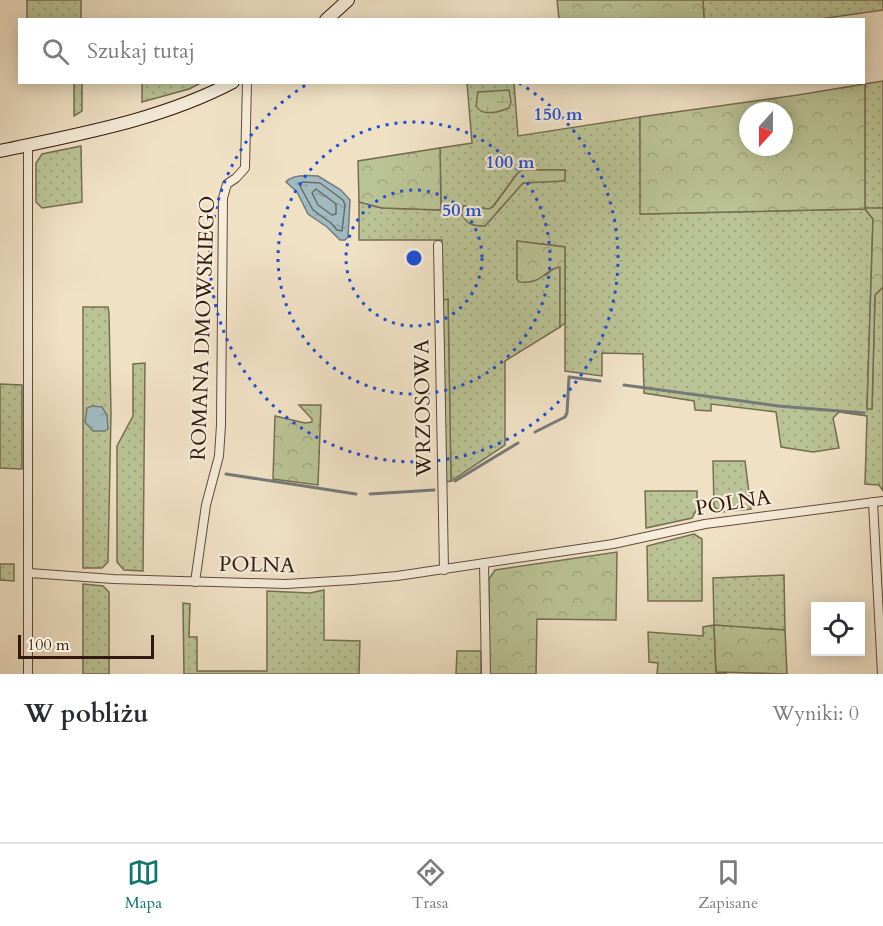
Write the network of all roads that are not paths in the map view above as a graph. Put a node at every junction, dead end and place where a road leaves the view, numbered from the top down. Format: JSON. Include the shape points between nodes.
{"nodes":[{"id":1,"x":348,"y":0,"type":"edge"},
{"id":2,"x":328,"y":18,"type":"edge"},
{"id":3,"x":229,"y":84,"type":"edge"},
{"id":4,"x":247,"y":84,"type":"edge"},
{"id":5,"x":28,"y":145,"type":"junction"},
{"id":6,"x":0,"y":151,"type":"edge"},
{"id":7,"x":438,"y":245,"type":"dead end"},
{"id":8,"x":878,"y":501,"type":"edge"},
{"id":9,"x":484,"y":563,"type":"junction"},
{"id":10,"x":444,"y":570,"type":"junction"},
{"id":11,"x":28,"y":573,"type":"junction"},
{"id":12,"x":195,"y":582,"type":"junction"},
{"id":13,"x":28,"y":674,"type":"edge"},
{"id":14,"x":486,"y":674,"type":"edge"},
{"id":15,"x":882,"y":674,"type":"edge"}],
"edges":[{"from":1,"to":2,"type":"main road"},
{"from":3,"to":5,"type":"main road","via":[[145,118]]},
{"from":4,"to":12,"type":"street","name":"ROMANA DMOWSKIEGO","via":[[245,168],[227,184],[223,198],[219,456],[204,517]]},
{"from":5,"to":6,"type":"main road"},
{"from":5,"to":11,"type":"street"},
{"from":7,"to":10,"type":"street","name":"WRZOSOWA"},
{"from":8,"to":9,"type":"street","name":"POLNA","via":[[705,524],[613,544]]},
{"from":8,"to":15,"type":"street"},
{"from":9,"to":10,"type":"street","name":"POLNA"},
{"from":9,"to":14,"type":"street"},
{"from":10,"to":12,"type":"street","name":"POLNA","via":[[286,584]]},
{"from":11,"to":12,"type":"street","name":"POLNA"},
{"from":11,"to":13,"type":"street"}]}
